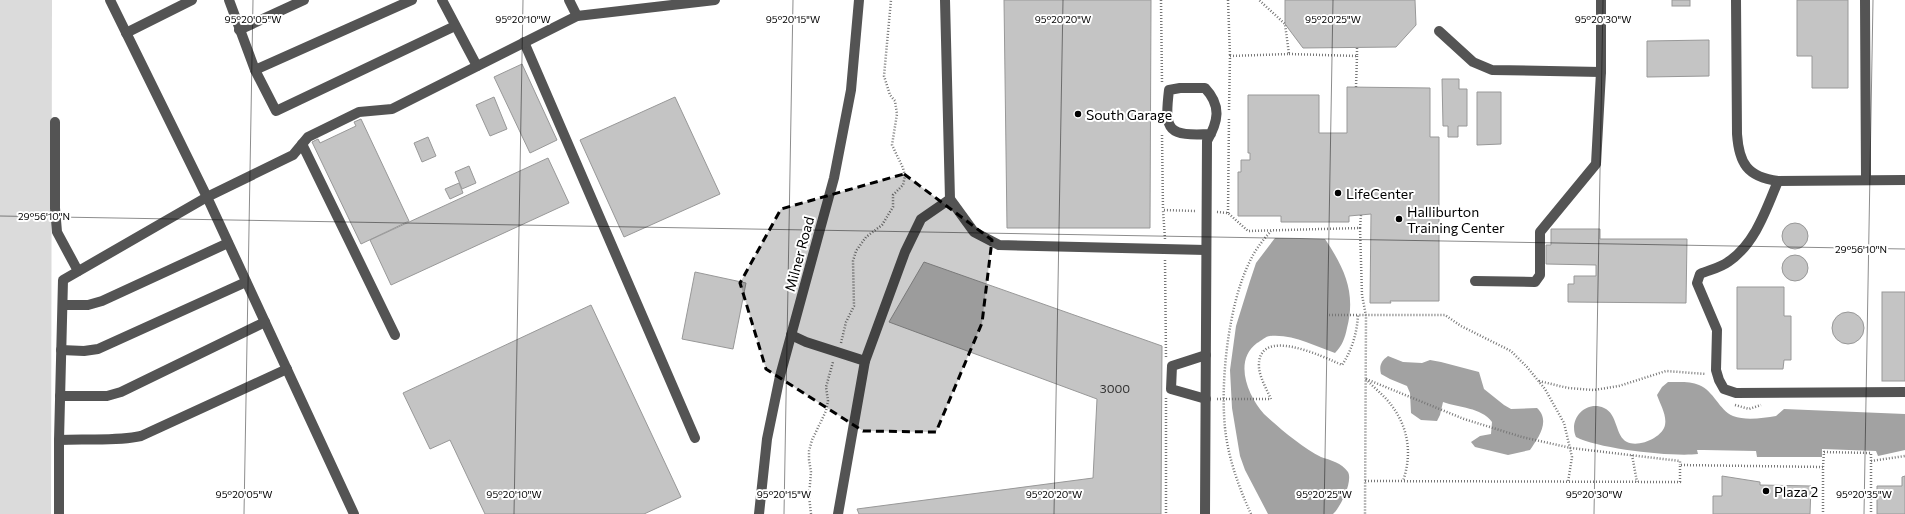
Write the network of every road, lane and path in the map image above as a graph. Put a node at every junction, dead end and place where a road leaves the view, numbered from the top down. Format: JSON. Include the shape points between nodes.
{"nodes":[{"id":1,"x":110,"y":0,"type":"edge"},
{"id":2,"x":192,"y":0,"type":"edge"},
{"id":3,"x":229,"y":0,"type":"edge"},
{"id":4,"x":304,"y":0,"type":"edge"},
{"id":5,"x":412,"y":0,"type":"edge"},
{"id":6,"x":442,"y":0,"type":"edge"},
{"id":7,"x":569,"y":0,"type":"edge"},
{"id":8,"x":714,"y":0,"type":"edge"},
{"id":9,"x":859,"y":0,"type":"edge"},
{"id":10,"x":891,"y":0,"type":"edge"},
{"id":11,"x":945,"y":0,"type":"edge"},
{"id":12,"x":1228,"y":0,"type":"edge"},
{"id":13,"x":1259,"y":0,"type":"edge"},
{"id":14,"x":1601,"y":0,"type":"edge"},
{"id":15,"x":1736,"y":0,"type":"edge"},
{"id":16,"x":1865,"y":0,"type":"edge"},
{"id":17,"x":671,"y":2,"type":"edge"},
{"id":18,"x":395,"y":4,"type":"edge"},
{"id":19,"x":577,"y":16,"type":"junction"},
{"id":20,"x":456,"y":26,"type":"junction"},
{"id":21,"x":239,"y":30,"type":"junction"},
{"id":22,"x":1439,"y":31,"type":"dead end"},
{"id":23,"x":126,"y":33,"type":"junction"},
{"id":24,"x":524,"y":42,"type":"junction"},
{"id":25,"x":1357,"y":47,"type":"dead end"},
{"id":26,"x":1289,"y":54,"type":"junction"},
{"id":27,"x":1230,"y":56,"type":"junction"},
{"id":28,"x":1357,"y":56,"type":"junction"},
{"id":29,"x":477,"y":66,"type":"junction"},
{"id":30,"x":255,"y":70,"type":"junction"},
{"id":31,"x":1601,"y":72,"type":"junction"},
{"id":32,"x":1356,"y":87,"type":"dead end"},
{"id":33,"x":55,"y":122,"type":"dead end"},
{"id":34,"x":1211,"y":134,"type":"junction"},
{"id":35,"x":302,"y":144,"type":"junction"},
{"id":36,"x":1866,"y":180,"type":"junction"},
{"id":37,"x":1905,"y":180,"type":"edge"},
{"id":38,"x":1778,"y":182,"type":"junction"},
{"id":39,"x":207,"y":197,"type":"junction"},
{"id":40,"x":950,"y":199,"type":"junction"},
{"id":41,"x":1207,"y":211,"type":"junction"},
{"id":42,"x":1228,"y":213,"type":"junction"},
{"id":43,"x":1360,"y":215,"type":"dead end"},
{"id":44,"x":1360,"y":228,"type":"junction"},
{"id":45,"x":1271,"y":231,"type":"junction"},
{"id":46,"x":228,"y":243,"type":"junction"},
{"id":47,"x":1165,"y":249,"type":"junction"},
{"id":48,"x":1206,"y":250,"type":"junction"},
{"id":49,"x":78,"y":271,"type":"junction"},
{"id":50,"x":1475,"y":281,"type":"dead end"},
{"id":51,"x":246,"y":282,"type":"junction"},
{"id":52,"x":62,"y":305,"type":"junction"},
{"id":53,"x":1329,"y":315,"type":"dead end"},
{"id":54,"x":1358,"y":315,"type":"junction"},
{"id":55,"x":1366,"y":316,"type":"junction"},
{"id":56,"x":265,"y":322,"type":"junction"},
{"id":57,"x":396,"y":335,"type":"dead end"},
{"id":58,"x":791,"y":335,"type":"junction"},
{"id":59,"x":61,"y":350,"type":"junction"},
{"id":60,"x":837,"y":352,"type":"junction"},
{"id":61,"x":1206,"y":354,"type":"junction"},
{"id":62,"x":1166,"y":358,"type":"dead end"},
{"id":63,"x":864,"y":361,"type":"junction"},
{"id":64,"x":287,"y":369,"type":"junction"},
{"id":65,"x":1366,"y":378,"type":"junction"},
{"id":66,"x":1905,"y":392,"type":"edge"},
{"id":67,"x":60,"y":396,"type":"junction"},
{"id":68,"x":1166,"y":397,"type":"dead end"},
{"id":69,"x":1206,"y":399,"type":"junction"},
{"id":70,"x":1224,"y":400,"type":"junction"},
{"id":71,"x":695,"y":438,"type":"dead end"},
{"id":72,"x":59,"y":440,"type":"junction"},
{"id":73,"x":1571,"y":448,"type":"junction"},
{"id":74,"x":1632,"y":455,"type":"junction"},
{"id":75,"x":1905,"y":456,"type":"edge"},
{"id":76,"x":1871,"y":461,"type":"junction"},
{"id":77,"x":1680,"y":466,"type":"junction"},
{"id":78,"x":1822,"y":467,"type":"junction"},
{"id":79,"x":1365,"y":481,"type":"junction"},
{"id":80,"x":1403,"y":481,"type":"junction"},
{"id":81,"x":1568,"y":482,"type":"junction"},
{"id":82,"x":1637,"y":482,"type":"junction"},
{"id":83,"x":59,"y":514,"type":"edge"},
{"id":84,"x":354,"y":514,"type":"edge"},
{"id":85,"x":760,"y":514,"type":"edge"},
{"id":86,"x":811,"y":514,"type":"edge"},
{"id":87,"x":838,"y":514,"type":"edge"},
{"id":88,"x":1166,"y":514,"type":"edge"},
{"id":89,"x":1205,"y":514,"type":"edge"},
{"id":90,"x":1251,"y":514,"type":"edge"},
{"id":91,"x":1365,"y":514,"type":"edge"},
{"id":92,"x":1823,"y":514,"type":"edge"},
{"id":93,"x":1871,"y":514,"type":"edge"}],
"edges":[{"from":1,"to":23,"type":"street"},
{"from":2,"to":23,"type":"street"},
{"from":3,"to":21,"type":"street"},
{"from":4,"to":21,"type":"street"},
{"from":5,"to":18,"type":"street"},
{"from":6,"to":20,"type":"street"},
{"from":7,"to":19,"type":"street"},
{"from":8,"to":17,"type":"street"},
{"from":9,"to":58,"type":"street","name":"Milner Road","via":[[851,90],[834,178]]},
{"from":10,"to":60,"type":"path","via":[[884,76],[890,95],[895,101],[897,114],[892,145],[905,176],[903,185],[893,195],[893,207],[882,225],[866,237],[856,251],[853,261],[854,306]]},
{"from":11,"to":40,"type":"street"},
{"from":12,"to":27,"type":"path"},
{"from":13,"to":26,"type":"path","via":[[1284,24]]},
{"from":14,"to":31,"type":"street"},
{"from":15,"to":38,"type":"street","via":[[1738,149],[1747,170],[1766,180]]},
{"from":16,"to":36,"type":"street"},
{"from":17,"to":19,"type":"street"},
{"from":18,"to":30,"type":"street"},
{"from":19,"to":24,"type":"street"},
{"from":20,"to":29,"type":"street"},
{"from":20,"to":30,"type":"street","via":[[276,111]]},
{"from":21,"to":30,"type":"street"},
{"from":22,"to":31,"type":"street","via":[[1473,62],[1492,70]]},
{"from":23,"to":39,"type":"street"},
{"from":24,"to":29,"type":"street"},
{"from":24,"to":71,"type":"street"},
{"from":25,"to":28,"type":"path"},
{"from":26,"to":27,"type":"path"},
{"from":26,"to":28,"type":"path"},
{"from":27,"to":42,"type":"path"},
{"from":28,"to":32,"type":"path"},
{"from":29,"to":35,"type":"street","via":[[392,109],[359,112],[308,137]]},
{"from":31,"to":50,"type":"street","via":[[1596,164],[1540,232],[1540,275],[1534,282]]},
{"from":33,"to":49,"type":"street","via":[[57,232]]},
{"from":34,"to":34,"type":"street","via":[[1216,105],[1205,88],[1169,90],[1169,125],[1174,130],[1186,134]]},
{"from":34,"to":41,"type":"street","via":[[1207,141]]},
{"from":35,"to":39,"type":"street","via":[[293,155]]},
{"from":35,"to":57,"type":"street"},
{"from":36,"to":37,"type":"street"},
{"from":36,"to":38,"type":"street"},
{"from":38,"to":66,"type":"street","via":[[1763,219],[1746,245],[1728,262],[1700,274],[1697,283],[1717,330],[1716,370],[1724,389],[1736,393]]},
{"from":39,"to":46,"type":"street"},
{"from":39,"to":49,"type":"street"},
{"from":40,"to":47,"type":"street","via":[[974,232],[999,245]]},
{"from":40,"to":63,"type":"street","via":[[921,219],[905,252]]},
{"from":41,"to":42,"type":"path"},
{"from":41,"to":47,"type":"path","via":[[1163,210]]},
{"from":41,"to":48,"type":"street"},
{"from":42,"to":45,"type":"path","via":[[1248,231]]},
{"from":43,"to":44,"type":"path"},
{"from":44,"to":45,"type":"path"},
{"from":44,"to":55,"type":"path","via":[[1362,295]]},
{"from":45,"to":70,"type":"path","via":[[1250,260],[1238,292],[1225,360]]},
{"from":46,"to":51,"type":"street"},
{"from":46,"to":52,"type":"street","via":[[102,301],[88,305]]},
{"from":47,"to":48,"type":"street"},
{"from":47,"to":62,"type":"path"},
{"from":48,"to":61,"type":"street"},
{"from":49,"to":52,"type":"street","via":[[63,280]]},
{"from":51,"to":56,"type":"street"},
{"from":51,"to":59,"type":"street","via":[[98,350]]},
{"from":52,"to":59,"type":"street"},
{"from":53,"to":54,"type":"path"},
{"from":54,"to":55,"type":"path"},
{"from":54,"to":70,"type":"path","via":[[1357,332],[1342,365],[1303,349],[1278,344],[1262,353],[1259,367],[1271,399]]},
{"from":55,"to":65,"type":"path"},
{"from":55,"to":73,"type":"path","via":[[1446,315],[1461,326],[1510,351],[1545,389],[1564,424]]},
{"from":56,"to":64,"type":"street"},
{"from":56,"to":67,"type":"street","via":[[122,392],[107,396]]},
{"from":58,"to":60,"type":"street"},
{"from":58,"to":85,"type":"street","name":"Milner Road","via":[[767,439]]},
{"from":59,"to":67,"type":"street"},
{"from":60,"to":63,"type":"street"},
{"from":60,"to":86,"type":"path","via":[[826,387],[826,411],[809,451]]},
{"from":61,"to":69,"type":"street"},
{"from":61,"to":69,"type":"street","via":[[1172,366],[1171,389]]},
{"from":63,"to":87,"type":"street"},
{"from":64,"to":72,"type":"street","via":[[141,436],[125,439]]},
{"from":64,"to":84,"type":"street"},
{"from":65,"to":73,"type":"path","via":[[1406,397],[1486,426]]},
{"from":65,"to":79,"type":"path"},
{"from":65,"to":80,"type":"path","via":[[1392,406],[1406,433],[1408,452]]},
{"from":67,"to":72,"type":"street"},
{"from":68,"to":88,"type":"path"},
{"from":69,"to":89,"type":"street"},
{"from":70,"to":90,"type":"path","via":[[1229,451]]},
{"from":72,"to":83,"type":"street"},
{"from":73,"to":74,"type":"path"},
{"from":73,"to":81,"type":"path","via":[[1572,464]]},
{"from":74,"to":77,"type":"path","via":[[1680,461]]},
{"from":74,"to":82,"type":"path"},
{"from":75,"to":76,"type":"path"},
{"from":76,"to":78,"type":"path","via":[[1871,453],[1824,452]]},
{"from":76,"to":93,"type":"path"},
{"from":77,"to":78,"type":"path"},
{"from":77,"to":82,"type":"path","via":[[1680,482]]},
{"from":78,"to":92,"type":"path"},
{"from":79,"to":80,"type":"path"},
{"from":79,"to":91,"type":"path"},
{"from":80,"to":81,"type":"path"},
{"from":81,"to":82,"type":"path"}]}
